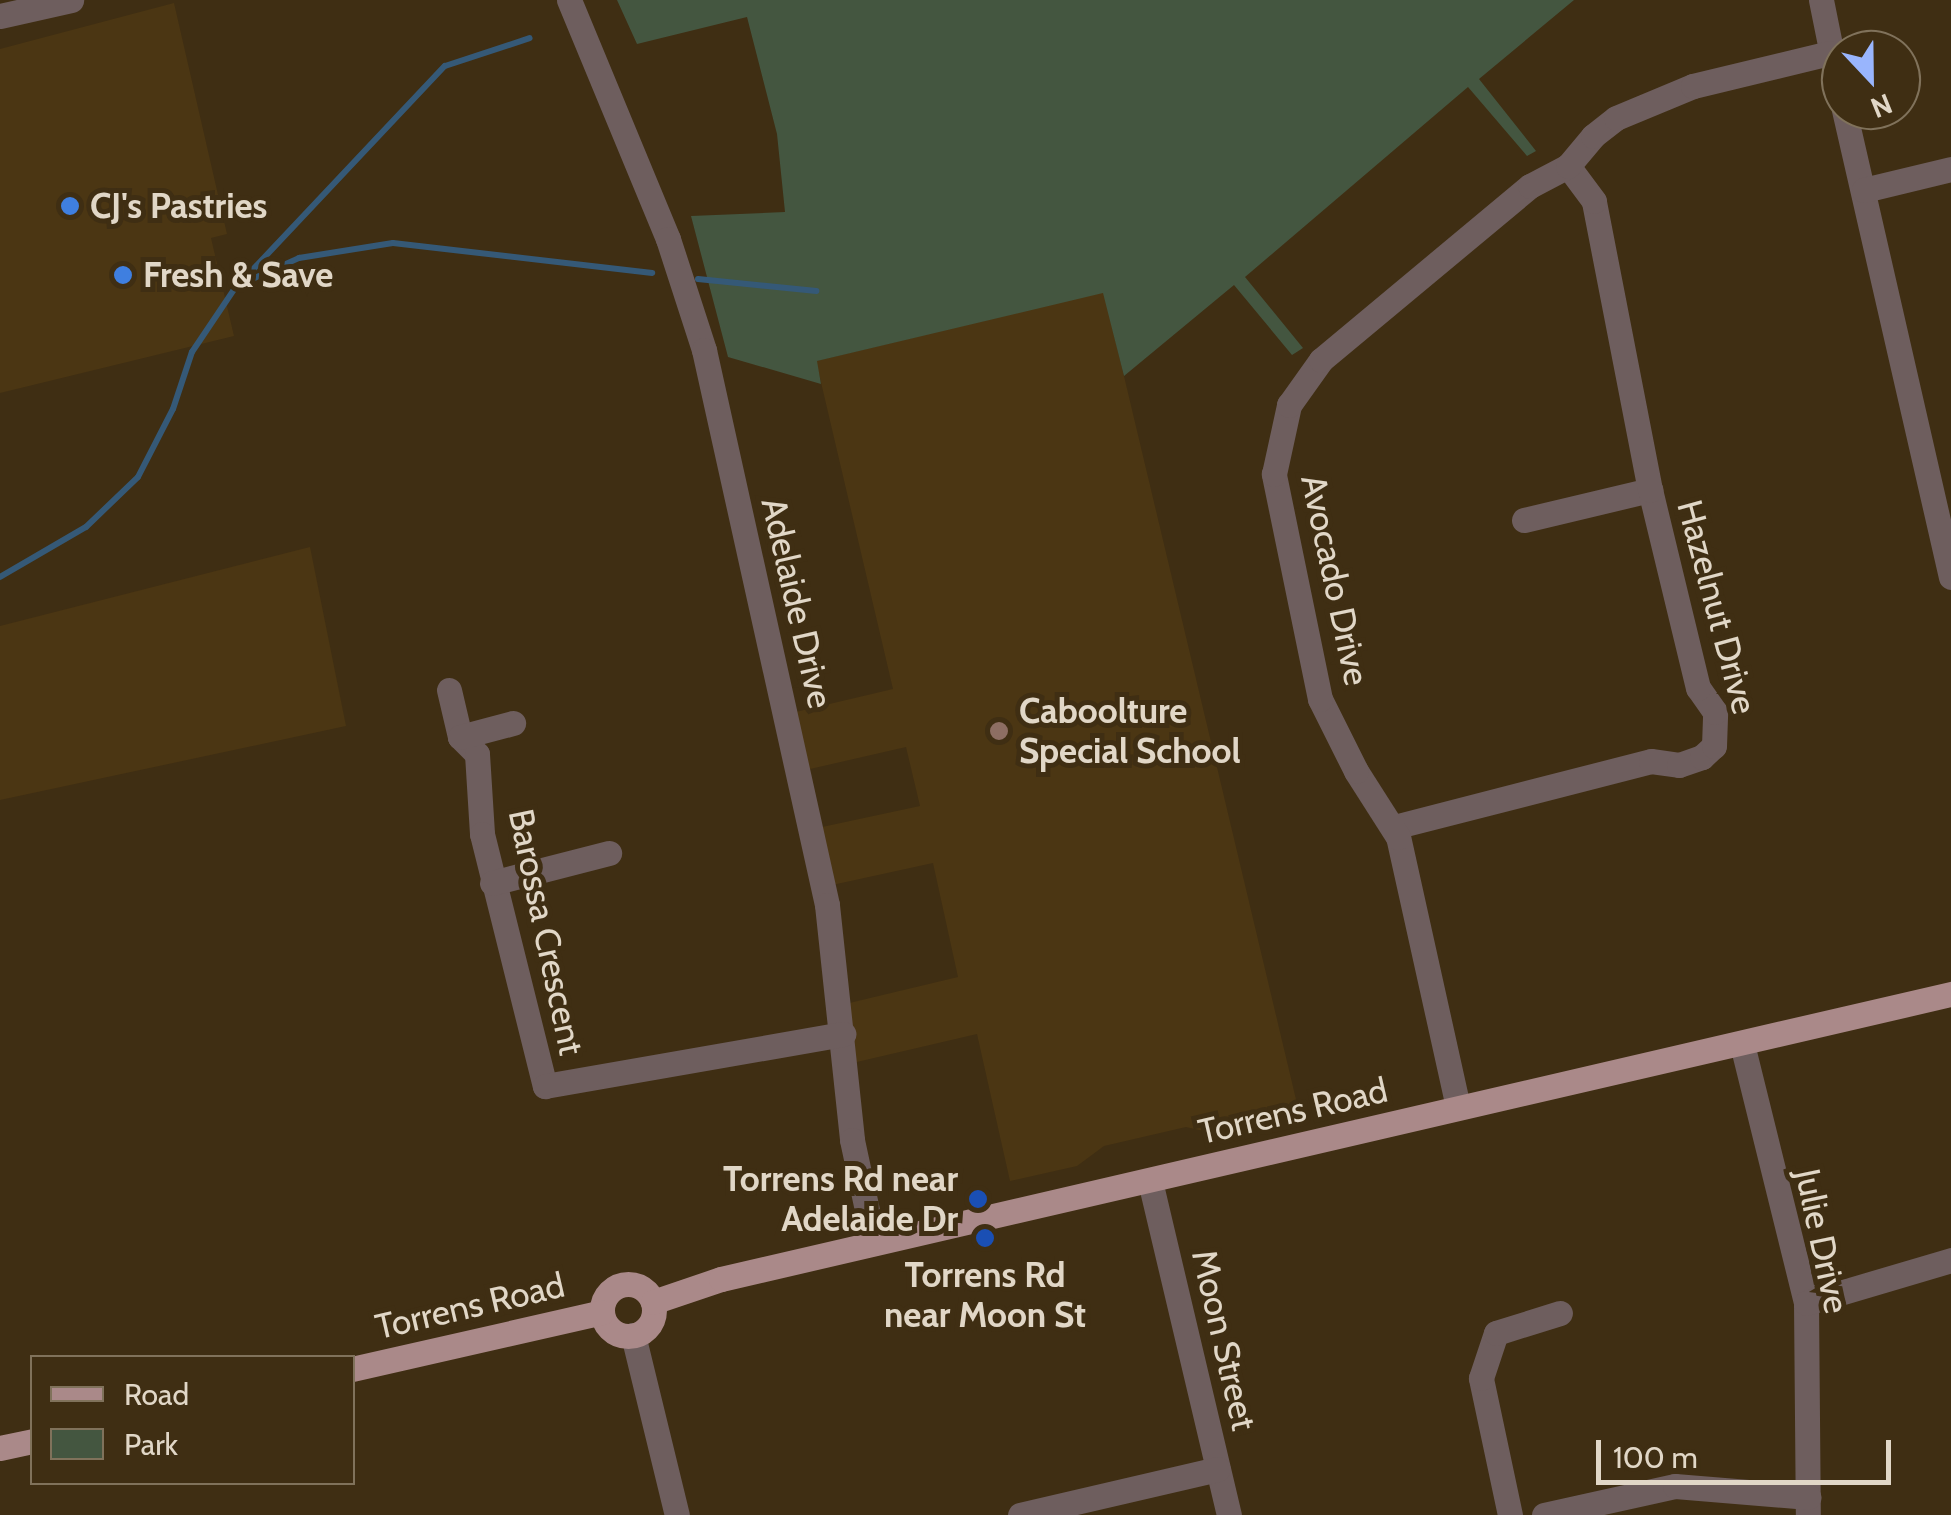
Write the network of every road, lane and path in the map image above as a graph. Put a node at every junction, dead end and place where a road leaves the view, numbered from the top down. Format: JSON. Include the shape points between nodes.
{"nodes":[{"id":1,"x":71,"y":0,"type":"edge"},
{"id":2,"x":569,"y":0,"type":"edge"},
{"id":3,"x":1821,"y":0,"type":"edge"},
{"id":4,"x":0,"y":16,"type":"edge"},
{"id":5,"x":1826,"y":30,"type":"edge"},
{"id":6,"x":1821,"y":55,"type":"edge"},
{"id":7,"x":1849,"y":130,"type":"edge"},
{"id":8,"x":1568,"y":166,"type":"junction"},
{"id":9,"x":1951,"y":169,"type":"edge"},
{"id":10,"x":1864,"y":190,"type":"junction"},
{"id":11,"x":1650,"y":490,"type":"junction"},
{"id":12,"x":1524,"y":520,"type":"dead end"},
{"id":13,"x":1951,"y":577,"type":"edge"},
{"id":14,"x":450,"y":690,"type":"dead end"},
{"id":15,"x":513,"y":724,"type":"dead end"},
{"id":16,"x":460,"y":736,"type":"junction"},
{"id":17,"x":1394,"y":827,"type":"junction"},
{"id":18,"x":610,"y":853,"type":"dead end"},
{"id":19,"x":492,"y":883,"type":"junction"},
{"id":20,"x":1951,"y":994,"type":"edge"},
{"id":21,"x":843,"y":1034,"type":"junction"},
{"id":22,"x":1742,"y":1044,"type":"junction"},
{"id":23,"x":1458,"y":1108,"type":"junction"},
{"id":24,"x":1150,"y":1180,"type":"junction"},
{"id":25,"x":874,"y":1243,"type":"junction"},
{"id":26,"x":1951,"y":1260,"type":"edge"},
{"id":27,"x":654,"y":1302,"type":"junction"},
{"id":28,"x":1806,"y":1303,"type":"junction"},
{"id":29,"x":602,"y":1312,"type":"junction"},
{"id":30,"x":1560,"y":1313,"type":"dead end"},
{"id":31,"x":634,"y":1335,"type":"junction"},
{"id":32,"x":355,"y":1368,"type":"edge"},
{"id":33,"x":30,"y":1441,"type":"edge"},
{"id":34,"x":0,"y":1448,"type":"edge"},
{"id":35,"x":1218,"y":1469,"type":"junction"},
{"id":36,"x":1809,"y":1506,"type":"edge"},
{"id":37,"x":678,"y":1515,"type":"edge"},
{"id":38,"x":1020,"y":1515,"type":"edge"},
{"id":39,"x":1229,"y":1515,"type":"edge"},
{"id":40,"x":1510,"y":1515,"type":"edge"},
{"id":41,"x":1544,"y":1515,"type":"edge"}],
"edges":[{"from":1,"to":4,"type":"street"},
{"from":2,"to":21,"type":"street","name":"Adelaide Drive","via":[[668,239],[704,350],[827,904]]},
{"from":3,"to":5,"type":"street"},
{"from":6,"to":8,"type":"street","name":"Avocado Drive","via":[[1694,86],[1616,118]]},
{"from":7,"to":10,"type":"street"},
{"from":8,"to":11,"type":"street","name":"Hazelnut Drive","via":[[1594,201]]},
{"from":8,"to":17,"type":"street","name":"Avocado Drive","via":[[1530,186],[1321,360],[1298,388],[1279,438],[1274,474],[1320,698],[1356,771]]},
{"from":9,"to":10,"type":"street"},
{"from":10,"to":13,"type":"street"},
{"from":11,"to":12,"type":"street"},
{"from":11,"to":17,"type":"street","name":"Hazelnut Drive","via":[[1698,688],[1715,712],[1714,746],[1679,765],[1651,760]]},
{"from":14,"to":16,"type":"street","name":"Barossa Crescent"},
{"from":15,"to":16,"type":"street"},
{"from":16,"to":19,"type":"street","name":"Barossa Crescent","via":[[480,770]]},
{"from":17,"to":23,"type":"street","name":"Avocado Drive"},
{"from":18,"to":19,"type":"street"},
{"from":19,"to":21,"type":"street","name":"Barossa Crescent","via":[[545,1086]]},
{"from":20,"to":22,"type":"main road","name":"Torrens Road"},
{"from":21,"to":25,"type":"street","name":"Adelaide Drive","via":[[852,1140]]},
{"from":22,"to":23,"type":"main road","name":"Torrens Road"},
{"from":22,"to":28,"type":"street","name":"Julie Drive"},
{"from":23,"to":24,"type":"main road","name":"Torrens Road"},
{"from":24,"to":25,"type":"main road","name":"Torrens Road"},
{"from":24,"to":35,"type":"street","name":"Moon Street"},
{"from":25,"to":27,"type":"main road","name":"Torrens Road"},
{"from":26,"to":28,"type":"street"},
{"from":27,"to":29,"type":"main road","via":[[644,1289],[620,1285],[607,1295]]},
{"from":27,"to":31,"type":"main road","via":[[648,1326]]},
{"from":28,"to":36,"type":"street","name":"Julie Drive"},
{"from":29,"to":31,"type":"main road","via":[[610,1328]]},
{"from":29,"to":32,"type":"main road","name":"Torrens Road"},
{"from":30,"to":40,"type":"street","via":[[1496,1334],[1480,1378]]},
{"from":31,"to":37,"type":"street"},
{"from":33,"to":34,"type":"main road"},
{"from":35,"to":38,"type":"street"},
{"from":35,"to":39,"type":"street","name":"Moon Street"},
{"from":36,"to":41,"type":"street","via":[[1675,1486]]}]}
